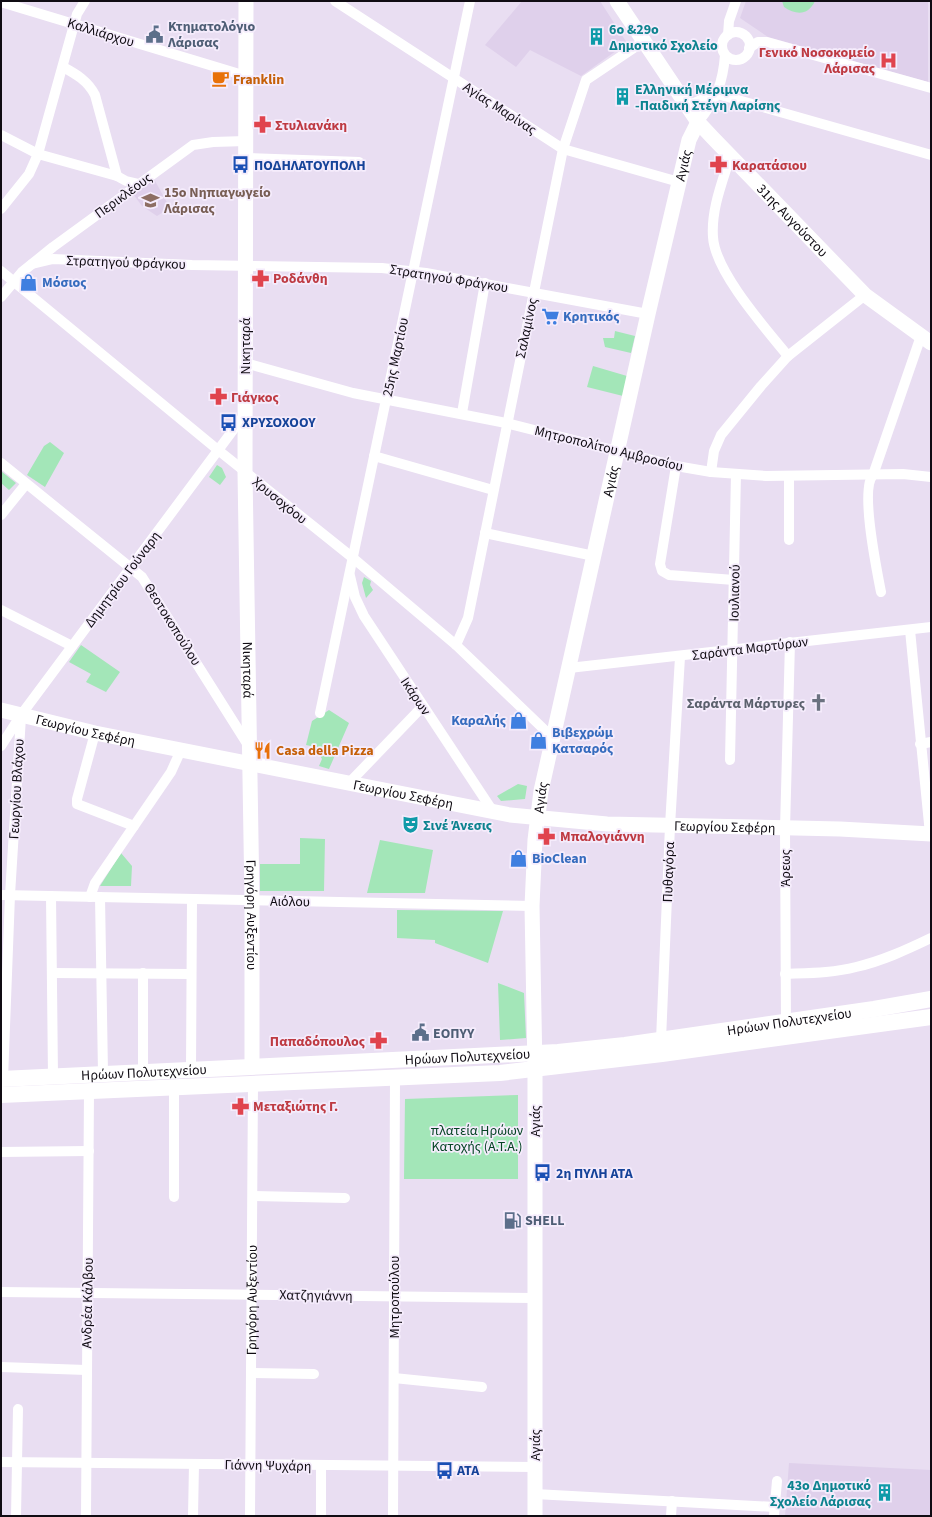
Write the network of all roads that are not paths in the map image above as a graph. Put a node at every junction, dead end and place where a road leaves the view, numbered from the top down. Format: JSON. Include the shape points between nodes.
{"nodes":[{"id":1,"x":86,"y":1,"type":"edge"},
{"id":2,"x":246,"y":1,"type":"edge"},
{"id":3,"x":335,"y":1,"type":"edge"},
{"id":4,"x":470,"y":1,"type":"edge"},
{"id":5,"x":618,"y":1,"type":"edge"},
{"id":6,"x":736,"y":1,"type":"edge"},
{"id":7,"x":1,"y":2,"type":"edge"},
{"id":8,"x":74,"y":24,"type":"junction"},
{"id":9,"x":728,"y":35,"type":"junction"},
{"id":10,"x":644,"y":41,"type":"junction"},
{"id":11,"x":749,"y":48,"type":"junction"},
{"id":12,"x":725,"y":55,"type":"junction"},
{"id":13,"x":738,"y":60,"type":"junction"},
{"id":14,"x":63,"y":67,"type":"junction"},
{"id":15,"x":724,"y":69,"type":"junction"},
{"id":16,"x":246,"y":76,"type":"junction"},
{"id":17,"x":454,"y":78,"type":"junction"},
{"id":18,"x":931,"y":88,"type":"edge"},
{"id":19,"x":717,"y":94,"type":"junction"},
{"id":20,"x":686,"y":104,"type":"junction"},
{"id":21,"x":698,"y":122,"type":"junction"},
{"id":22,"x":1,"y":135,"type":"edge"},
{"id":23,"x":246,"y":141,"type":"junction"},
{"id":24,"x":563,"y":149,"type":"junction"},
{"id":25,"x":38,"y":154,"type":"junction"},
{"id":26,"x":931,"y":155,"type":"edge"},
{"id":27,"x":730,"y":157,"type":"junction"},
{"id":28,"x":246,"y":158,"type":"junction"},
{"id":29,"x":359,"y":162,"type":"dead end"},
{"id":30,"x":117,"y":176,"type":"junction"},
{"id":31,"x":679,"y":182,"type":"junction"},
{"id":32,"x":139,"y":184,"type":"junction"},
{"id":33,"x":1,"y":209,"type":"edge"},
{"id":34,"x":32,"y":264,"type":"junction"},
{"id":35,"x":246,"y":266,"type":"junction"},
{"id":36,"x":413,"y":270,"type":"junction"},
{"id":37,"x":1,"y":271,"type":"edge"},
{"id":38,"x":14,"y":282,"type":"junction"},
{"id":39,"x":485,"y":283,"type":"junction"},
{"id":40,"x":533,"y":291,"type":"junction"},
{"id":41,"x":865,"y":295,"type":"junction"},
{"id":42,"x":1,"y":297,"type":"edge"},
{"id":43,"x":648,"y":314,"type":"junction"},
{"id":44,"x":926,"y":340,"type":"edge"},
{"id":45,"x":788,"y":356,"type":"junction"},
{"id":46,"x":245,"y":363,"type":"junction"},
{"id":47,"x":386,"y":398,"type":"junction"},
{"id":48,"x":462,"y":413,"type":"junction"},
{"id":49,"x":245,"y":414,"type":"junction"},
{"id":50,"x":506,"y":423,"type":"junction"},
{"id":51,"x":218,"y":450,"type":"junction"},
{"id":52,"x":617,"y":451,"type":"junction"},
{"id":53,"x":374,"y":456,"type":"junction"},
{"id":54,"x":1,"y":463,"type":"edge"},
{"id":55,"x":676,"y":466,"type":"junction"},
{"id":56,"x":245,"y":472,"type":"junction"},
{"id":57,"x":710,"y":472,"type":"junction"},
{"id":58,"x":736,"y":474,"type":"junction"},
{"id":59,"x":873,"y":475,"type":"junction"},
{"id":60,"x":789,"y":476,"type":"junction"},
{"id":61,"x":931,"y":476,"type":"edge"},
{"id":62,"x":26,"y":484,"type":"junction"},
{"id":63,"x":493,"y":490,"type":"junction"},
{"id":64,"x":1,"y":514,"type":"edge"},
{"id":65,"x":485,"y":533,"type":"junction"},
{"id":66,"x":789,"y":540,"type":"dead end"},
{"id":67,"x":594,"y":556,"type":"junction"},
{"id":68,"x":353,"y":558,"type":"junction"},
{"id":69,"x":131,"y":567,"type":"junction"},
{"id":70,"x":349,"y":574,"type":"junction"},
{"id":71,"x":734,"y":580,"type":"junction"},
{"id":72,"x":881,"y":592,"type":"dead end"},
{"id":73,"x":1,"y":610,"type":"edge"},
{"id":74,"x":931,"y":627,"type":"edge"},
{"id":75,"x":910,"y":630,"type":"junction"},
{"id":76,"x":790,"y":642,"type":"junction"},
{"id":77,"x":456,"y":645,"type":"junction"},
{"id":78,"x":72,"y":646,"type":"junction"},
{"id":79,"x":732,"y":650,"type":"junction"},
{"id":80,"x":680,"y":657,"type":"junction"},
{"id":81,"x":569,"y":668,"type":"junction"},
{"id":82,"x":423,"y":706,"type":"junction"},
{"id":83,"x":1,"y":710,"type":"edge"},
{"id":84,"x":320,"y":713,"type":"dead end"},
{"id":85,"x":21,"y":715,"type":"junction"},
{"id":86,"x":95,"y":733,"type":"junction"},
{"id":87,"x":553,"y":738,"type":"junction"},
{"id":88,"x":931,"y":742,"type":"edge"},
{"id":89,"x":248,"y":744,"type":"junction"},
{"id":90,"x":920,"y":744,"type":"junction"},
{"id":91,"x":1,"y":746,"type":"edge"},
{"id":92,"x":181,"y":750,"type":"junction"},
{"id":93,"x":730,"y":760,"type":"dead end"},
{"id":94,"x":248,"y":763,"type":"junction"},
{"id":95,"x":349,"y":783,"type":"junction"},
{"id":96,"x":494,"y":813,"type":"junction"},
{"id":97,"x":536,"y":818,"type":"junction"},
{"id":98,"x":134,"y":826,"type":"junction"},
{"id":99,"x":670,"y":826,"type":"junction"},
{"id":100,"x":785,"y":829,"type":"junction"},
{"id":101,"x":930,"y":834,"type":"edge"},
{"id":102,"x":6,"y":895,"type":"edge"},
{"id":103,"x":51,"y":896,"type":"junction"},
{"id":104,"x":90,"y":897,"type":"junction"},
{"id":105,"x":100,"y":897,"type":"junction"},
{"id":106,"x":192,"y":899,"type":"junction"},
{"id":107,"x":252,"y":900,"type":"junction"},
{"id":108,"x":532,"y":906,"type":"junction"},
{"id":109,"x":931,"y":938,"type":"edge"},
{"id":110,"x":52,"y":973,"type":"junction"},
{"id":111,"x":102,"y":973,"type":"junction"},
{"id":112,"x":143,"y":973,"type":"junction"},
{"id":113,"x":191,"y":974,"type":"junction"},
{"id":114,"x":785,"y":974,"type":"junction"},
{"id":115,"x":931,"y":999,"type":"edge"},
{"id":116,"x":931,"y":1017,"type":"edge"},
{"id":117,"x":786,"y":1022,"type":"junction"},
{"id":118,"x":661,"y":1040,"type":"junction"},
{"id":119,"x":535,"y":1054,"type":"junction"},
{"id":120,"x":252,"y":1066,"type":"junction"},
{"id":121,"x":191,"y":1069,"type":"junction"},
{"id":122,"x":535,"y":1070,"type":"junction"},
{"id":123,"x":143,"y":1071,"type":"junction"},
{"id":124,"x":103,"y":1072,"type":"junction"},
{"id":125,"x":53,"y":1076,"type":"junction"},
{"id":126,"x":395,"y":1078,"type":"junction"},
{"id":127,"x":2,"y":1079,"type":"edge"},
{"id":128,"x":253,"y":1084,"type":"junction"},
{"id":129,"x":174,"y":1087,"type":"junction"},
{"id":130,"x":89,"y":1091,"type":"junction"},
{"id":131,"x":1,"y":1096,"type":"edge"},
{"id":132,"x":89,"y":1151,"type":"junction"},
{"id":133,"x":1,"y":1152,"type":"edge"},
{"id":134,"x":253,"y":1196,"type":"junction"},
{"id":135,"x":174,"y":1197,"type":"dead end"},
{"id":136,"x":344,"y":1198,"type":"dead end"},
{"id":137,"x":1,"y":1292,"type":"edge"},
{"id":138,"x":87,"y":1293,"type":"junction"},
{"id":139,"x":253,"y":1295,"type":"junction"},
{"id":140,"x":394,"y":1296,"type":"junction"},
{"id":141,"x":535,"y":1298,"type":"junction"},
{"id":142,"x":1,"y":1367,"type":"edge"},
{"id":143,"x":86,"y":1370,"type":"junction"},
{"id":144,"x":252,"y":1373,"type":"junction"},
{"id":145,"x":314,"y":1374,"type":"dead end"},
{"id":146,"x":394,"y":1378,"type":"junction"},
{"id":147,"x":482,"y":1387,"type":"dead end"},
{"id":148,"x":18,"y":1409,"type":"dead end"},
{"id":149,"x":1,"y":1462,"type":"edge"},
{"id":150,"x":17,"y":1462,"type":"junction"},
{"id":151,"x":86,"y":1463,"type":"junction"},
{"id":152,"x":194,"y":1464,"type":"junction"},
{"id":153,"x":251,"y":1464,"type":"junction"},
{"id":154,"x":321,"y":1465,"type":"junction"},
{"id":155,"x":393,"y":1466,"type":"junction"},
{"id":156,"x":535,"y":1467,"type":"junction"},
{"id":157,"x":777,"y":1481,"type":"dead end"},
{"id":158,"x":535,"y":1494,"type":"junction"},
{"id":159,"x":672,"y":1501,"type":"junction"},
{"id":160,"x":775,"y":1511,"type":"edge"},
{"id":161,"x":16,"y":1516,"type":"edge"},
{"id":162,"x":86,"y":1516,"type":"edge"},
{"id":163,"x":193,"y":1516,"type":"edge"},
{"id":164,"x":250,"y":1516,"type":"edge"},
{"id":165,"x":321,"y":1516,"type":"edge"},
{"id":166,"x":393,"y":1516,"type":"edge"},
{"id":167,"x":535,"y":1516,"type":"edge"},
{"id":168,"x":671,"y":1516,"type":"edge"}],
"edges":[{"from":1,"to":8,"type":"street"},
{"from":2,"to":16,"type":"street","name":"Νικηταρά"},
{"from":3,"to":17,"type":"street","name":"Αγίας Μαρίνας"},
{"from":4,"to":17,"type":"street","name":"25ης Μαρτίου"},
{"from":5,"to":10,"type":"street","name":"31ης Αυγούστου"},
{"from":6,"to":9,"type":"street","via":[[729,21]]},
{"from":7,"to":8,"type":"street","name":"Καλλιάρχου"},
{"from":8,"to":14,"type":"street"},
{"from":8,"to":16,"type":"street","name":"Καλλιάρχου"},
{"from":9,"to":11,"type":"street","via":[[737,32],[744,35],[749,42]]},
{"from":9,"to":12,"type":"street","via":[[722,44]]},
{"from":10,"to":20,"type":"street","name":"31ης Αυγούστου"},
{"from":10,"to":24,"type":"street","name":"Σαλαμίνος","via":[[586,80]]},
{"from":11,"to":13,"type":"street","via":[[745,56]]},
{"from":11,"to":18,"type":"street","via":[[755,43],[767,42]]},
{"from":12,"to":13,"type":"street"},
{"from":12,"to":15,"type":"street"},
{"from":13,"to":15,"type":"street"},
{"from":14,"to":25,"type":"street"},
{"from":14,"to":30,"type":"street","via":[[83,79],[95,95]]},
{"from":15,"to":19,"type":"street"},
{"from":16,"to":23,"type":"street","name":"Νικηταρά"},
{"from":17,"to":24,"type":"street","name":"Αγίας Μαρίνας"},
{"from":17,"to":36,"type":"street","name":"25ης Μαρτίου"},
{"from":19,"to":20,"type":"street"},
{"from":19,"to":21,"type":"street"},
{"from":19,"to":26,"type":"street"},
{"from":20,"to":21,"type":"street","name":"31ης Αυγούστου"},
{"from":21,"to":27,"type":"street","name":"31ης Αυγούστου"},
{"from":21,"to":31,"type":"street","name":"Αγιάς","via":[[689,140]]},
{"from":22,"to":25,"type":"street"},
{"from":23,"to":28,"type":"street","name":"Νικηταρά"},
{"from":23,"to":32,"type":"street","name":"Περικλέους","via":[[193,145]]},
{"from":24,"to":31,"type":"street","name":"Αγίας Μαρίνας"},
{"from":24,"to":40,"type":"street","name":"Σαλαμίνος"},
{"from":25,"to":30,"type":"street"},
{"from":25,"to":33,"type":"street","via":[[29,174]]},
{"from":27,"to":41,"type":"street","name":"31ης Αυγούστου"},
{"from":27,"to":45,"type":"street","via":[[714,212],[713,238],[716,253],[732,284]]},
{"from":28,"to":29,"type":"street"},
{"from":28,"to":35,"type":"street","name":"Νικηταρά"},
{"from":30,"to":32,"type":"street"},
{"from":31,"to":43,"type":"street","name":"Αγιάς"},
{"from":32,"to":34,"type":"street","name":"Περικλέους"},
{"from":34,"to":35,"type":"street","name":"Στρατηγού Φράγκου","via":[[53,259]]},
{"from":34,"to":38,"type":"street","name":"Περικλέους"},
{"from":35,"to":36,"type":"street","name":"Στρατηγού Φράγκου"},
{"from":35,"to":46,"type":"street","name":"Νικηταρά"},
{"from":36,"to":39,"type":"street","name":"Στρατηγού Φράγκου"},
{"from":36,"to":47,"type":"street","name":"25ης Μαρτίου"},
{"from":37,"to":38,"type":"street","name":"Χρυσοχόου"},
{"from":38,"to":42,"type":"street","name":"Περικλέους"},
{"from":38,"to":51,"type":"street","name":"Χρυσοχόου"},
{"from":39,"to":40,"type":"street","name":"Στρατηγού Φράγκου"},
{"from":39,"to":48,"type":"street"},
{"from":40,"to":43,"type":"street","name":"Στρατηγού Φράγκου"},
{"from":40,"to":50,"type":"street","name":"Σαλαμίνος"},
{"from":41,"to":44,"type":"street","name":"31ης Αυγούστου"},
{"from":41,"to":45,"type":"street"},
{"from":43,"to":52,"type":"street","name":"Αγιάς"},
{"from":44,"to":59,"type":"street"},
{"from":45,"to":57,"type":"street","via":[[724,431],[716,444]]},
{"from":46,"to":47,"type":"street","name":"Μητροπολίτου Αμβροσίου","via":[[353,393]]},
{"from":46,"to":49,"type":"street","name":"Νικηταρά"},
{"from":47,"to":48,"type":"street","name":"Μητροπολίτου Αμβροσίου"},
{"from":47,"to":53,"type":"street","name":"25ης Μαρτίου"},
{"from":48,"to":50,"type":"street","name":"Μητροπολίτου Αμβροσίου"},
{"from":49,"to":51,"type":"street","name":"Δημητρίου Γούναρη"},
{"from":49,"to":56,"type":"street","name":"Νικηταρά"},
{"from":50,"to":52,"type":"street","name":"Μητροπολίτου Αμβροσίου"},
{"from":50,"to":63,"type":"street","name":"Σαλαμίνος"},
{"from":51,"to":56,"type":"street","name":"Χρυσοχόου"},
{"from":51,"to":69,"type":"street","name":"Δημητρίου Γούναρη"},
{"from":52,"to":55,"type":"street","name":"Μητροπολίτου Αμβροσίου"},
{"from":52,"to":67,"type":"street","name":"Αγιάς"},
{"from":53,"to":63,"type":"street"},
{"from":53,"to":68,"type":"street","name":"25ης Μαρτίου"},
{"from":54,"to":62,"type":"street","name":"Θεοτοκοπούλου"},
{"from":55,"to":57,"type":"street","name":"Μητροπολίτου Αμβροσίου"},
{"from":55,"to":71,"type":"street","via":[[660,564],[662,571],[669,575]]},
{"from":56,"to":68,"type":"street","name":"Χρυσοχόου"},
{"from":56,"to":89,"type":"street","name":"Νικηταρά"},
{"from":57,"to":58,"type":"street","name":"Μητροπολίτου Αμβροσίου"},
{"from":58,"to":60,"type":"street","name":"Μητροπολίτου Αμβροσίου"},
{"from":58,"to":71,"type":"street","name":"Ιουλιανού"},
{"from":59,"to":60,"type":"street","name":"Μητροπολίτου Αμβροσίου"},
{"from":59,"to":61,"type":"street","name":"Μητροπολίτου Αμβροσίου"},
{"from":59,"to":72,"type":"street","via":[[868,489],[868,508]]},
{"from":60,"to":66,"type":"street"},
{"from":62,"to":64,"type":"street"},
{"from":62,"to":69,"type":"street","name":"Θεοτοκοπούλου"},
{"from":63,"to":65,"type":"street","name":"Σαλαμίνος"},
{"from":65,"to":67,"type":"street"},
{"from":65,"to":77,"type":"street","name":"Σαλαμίνος","via":[[468,618]]},
{"from":67,"to":81,"type":"street","name":"Αγιάς"},
{"from":68,"to":70,"type":"street","name":"25ης Μαρτίου"},
{"from":68,"to":77,"type":"street","name":"Χρυσοχόου"},
{"from":69,"to":78,"type":"street","name":"Δημητρίου Γούναρη"},
{"from":69,"to":89,"type":"street","name":"Θεοτοκοπούλου","via":[[149,584]]},
{"from":70,"to":82,"type":"street","name":"Ικάρων","via":[[355,597],[364,616]]},
{"from":70,"to":84,"type":"street","name":"25ης Μαρτίου"},
{"from":71,"to":79,"type":"street","name":"Ιουλιανού"},
{"from":73,"to":78,"type":"street"},
{"from":74,"to":75,"type":"street","name":"Σαράντα Μαρτύρων"},
{"from":75,"to":76,"type":"street","name":"Σαράντα Μαρτύρων"},
{"from":75,"to":90,"type":"street"},
{"from":76,"to":79,"type":"street","name":"Σαράντα Μαρτύρων"},
{"from":76,"to":100,"type":"street","name":"Άρεως"},
{"from":77,"to":87,"type":"street","name":"Χρυσοχόου"},
{"from":78,"to":85,"type":"street","name":"Δημητρίου Γούναρη"},
{"from":79,"to":80,"type":"street","name":"Σαράντα Μαρτύρων"},
{"from":79,"to":93,"type":"street","name":"Ιουλιανού"},
{"from":80,"to":81,"type":"street","name":"Σαράντα Μαρτύρων"},
{"from":80,"to":99,"type":"street","name":"Πυθαγόρα"},
{"from":81,"to":87,"type":"street","name":"Αγιάς"},
{"from":82,"to":95,"type":"street"},
{"from":82,"to":96,"type":"street","name":"Ικάρων"},
{"from":83,"to":85,"type":"street","name":"Γεωργίου Σεφέρη"},
{"from":85,"to":86,"type":"street","name":"Γεωργίου Σεφέρη"},
{"from":85,"to":91,"type":"street","name":"Δημητρίου Γούναρη"},
{"from":85,"to":102,"type":"street","name":"Γεωργίου Βλάχου"},
{"from":86,"to":92,"type":"street","name":"Γεωργίου Σεφέρη"},
{"from":86,"to":98,"type":"street","via":[[77,804]]},
{"from":87,"to":97,"type":"street","name":"Αγιάς"},
{"from":88,"to":90,"type":"street"},
{"from":89,"to":94,"type":"street","name":"Νικηταρά"},
{"from":90,"to":101,"type":"street"},
{"from":92,"to":94,"type":"street","name":"Γεωργίου Σεφέρη"},
{"from":92,"to":98,"type":"street","via":[[171,772]]},
{"from":94,"to":95,"type":"street","name":"Γεωργίου Σεφέρη"},
{"from":94,"to":107,"type":"street","name":"Γρηγόρη Αυξεντίου"},
{"from":95,"to":96,"type":"street","name":"Γεωργίου Σεφέρη"},
{"from":96,"to":97,"type":"street","name":"Γεωργίου Σεφέρη"},
{"from":97,"to":99,"type":"street","name":"Γεωργίου Σεφέρη"},
{"from":97,"to":108,"type":"street","name":"Αγιάς"},
{"from":98,"to":104,"type":"street","via":[[95,883]]},
{"from":99,"to":100,"type":"street","name":"Γεωργίου Σεφέρη"},
{"from":99,"to":118,"type":"street","name":"Πυθαγόρα"},
{"from":100,"to":101,"type":"street","name":"Γεωργίου Σεφέρη"},
{"from":100,"to":114,"type":"street","name":"Άρεως"},
{"from":102,"to":103,"type":"street","name":"Αιόλου"},
{"from":102,"to":127,"type":"street","name":"Γεωργίου Βλάχου"},
{"from":103,"to":104,"type":"street","name":"Αιόλου"},
{"from":103,"to":110,"type":"street"},
{"from":104,"to":105,"type":"street","name":"Αιόλου"},
{"from":105,"to":106,"type":"street","name":"Αιόλου"},
{"from":105,"to":111,"type":"street"},
{"from":106,"to":107,"type":"street","name":"Αιόλου"},
{"from":106,"to":113,"type":"street"},
{"from":107,"to":108,"type":"street","name":"Αιόλου"},
{"from":107,"to":120,"type":"street","name":"Γρηγόρη Αυξεντίου"},
{"from":108,"to":119,"type":"street","name":"Αγιάς"},
{"from":109,"to":114,"type":"street","via":[[887,958],[855,968]]},
{"from":110,"to":111,"type":"street"},
{"from":110,"to":125,"type":"street"},
{"from":111,"to":112,"type":"street"},
{"from":111,"to":124,"type":"street"},
{"from":112,"to":113,"type":"street"},
{"from":112,"to":123,"type":"street"},
{"from":113,"to":121,"type":"street"},
{"from":114,"to":117,"type":"street","name":"Άρεως"},
{"from":115,"to":117,"type":"main road","name":"Ηρώων Πολυτεχνείου"},
{"from":116,"to":122,"type":"main road","name":"Ηρώων Πολυτεχνείου"},
{"from":117,"to":118,"type":"main road","name":"Ηρώων Πολυτεχνείου"},
{"from":118,"to":119,"type":"main road","name":"Ηρώων Πολυτεχνείου"},
{"from":119,"to":120,"type":"main road","name":"Ηρώων Πολυτεχνείου"},
{"from":119,"to":122,"type":"street","name":"Αγιάς"},
{"from":120,"to":121,"type":"main road","name":"Ηρώων Πολυτεχνείου"},
{"from":121,"to":123,"type":"main road","name":"Ηρώων Πολυτεχνείου"},
{"from":122,"to":126,"type":"main road","name":"Ηρώων Πολυτεχνείου"},
{"from":122,"to":141,"type":"street","name":"Αγιάς"},
{"from":123,"to":124,"type":"main road","name":"Ηρώων Πολυτεχνείου"},
{"from":124,"to":125,"type":"main road","name":"Ηρώων Πολυτεχνείου"},
{"from":125,"to":127,"type":"main road","name":"Ηρώων Πολυτεχνείου"},
{"from":126,"to":128,"type":"main road","name":"Ηρώων Πολυτεχνείου"},
{"from":126,"to":140,"type":"street","name":"Μητροπούλου"},
{"from":128,"to":129,"type":"main road","name":"Ηρώων Πολυτεχνείου"},
{"from":128,"to":134,"type":"street","name":"Γρηγόρη Αυξεντίου"},
{"from":129,"to":130,"type":"main road","name":"Ηρώων Πολυτεχνείου"},
{"from":129,"to":135,"type":"street"},
{"from":130,"to":131,"type":"main road","name":"Ηρώων Πολυτεχνείου"},
{"from":130,"to":132,"type":"street","name":"Ανδρέα Κάλβου"},
{"from":132,"to":133,"type":"street"},
{"from":132,"to":138,"type":"street","name":"Ανδρέα Κάλβου"},
{"from":134,"to":136,"type":"street"},
{"from":134,"to":139,"type":"street","name":"Γρηγόρη Αυξεντίου"},
{"from":137,"to":138,"type":"street","name":"Χατζηγιάννη"},
{"from":138,"to":139,"type":"street","name":"Χατζηγιάννη"},
{"from":138,"to":143,"type":"street","name":"Ανδρέα Κάλβου"},
{"from":139,"to":140,"type":"street","name":"Χατζηγιάννη"},
{"from":139,"to":144,"type":"street","name":"Γρηγόρη Αυξεντίου"},
{"from":140,"to":141,"type":"street","name":"Χατζηγιάννη"},
{"from":140,"to":146,"type":"street","name":"Μητροπούλου"},
{"from":141,"to":156,"type":"street","name":"Αγιάς"},
{"from":142,"to":143,"type":"street"},
{"from":143,"to":151,"type":"street","name":"Ανδρέα Κάλβου"},
{"from":144,"to":145,"type":"street"},
{"from":144,"to":153,"type":"street","name":"Γρηγόρη Αυξεντίου"},
{"from":146,"to":147,"type":"street"},
{"from":146,"to":155,"type":"street","name":"Μητροπούλου"},
{"from":148,"to":150,"type":"street"},
{"from":149,"to":150,"type":"street","name":"Γιάννη Ψυχάρη"},
{"from":150,"to":151,"type":"street","name":"Γιάννη Ψυχάρη"},
{"from":150,"to":161,"type":"street"},
{"from":151,"to":152,"type":"street","name":"Γιάννη Ψυχάρη"},
{"from":151,"to":162,"type":"street","name":"Ανδρέα Κάλβου"},
{"from":152,"to":153,"type":"street","name":"Γιάννη Ψυχάρη"},
{"from":152,"to":163,"type":"street"},
{"from":153,"to":154,"type":"street","name":"Γιάννη Ψυχάρη"},
{"from":153,"to":164,"type":"street","name":"Γρηγόρη Αυξεντίου"},
{"from":154,"to":155,"type":"street","name":"Γιάννη Ψυχάρη"},
{"from":154,"to":165,"type":"street"},
{"from":155,"to":156,"type":"street","name":"Γιάννη Ψυχάρη"},
{"from":155,"to":166,"type":"street","name":"Μητροπούλου"},
{"from":156,"to":158,"type":"street","name":"Αγιάς"},
{"from":157,"to":160,"type":"street"},
{"from":158,"to":159,"type":"street"},
{"from":158,"to":167,"type":"street","name":"Αγιάς"},
{"from":159,"to":160,"type":"street"},
{"from":159,"to":168,"type":"street"}]}
